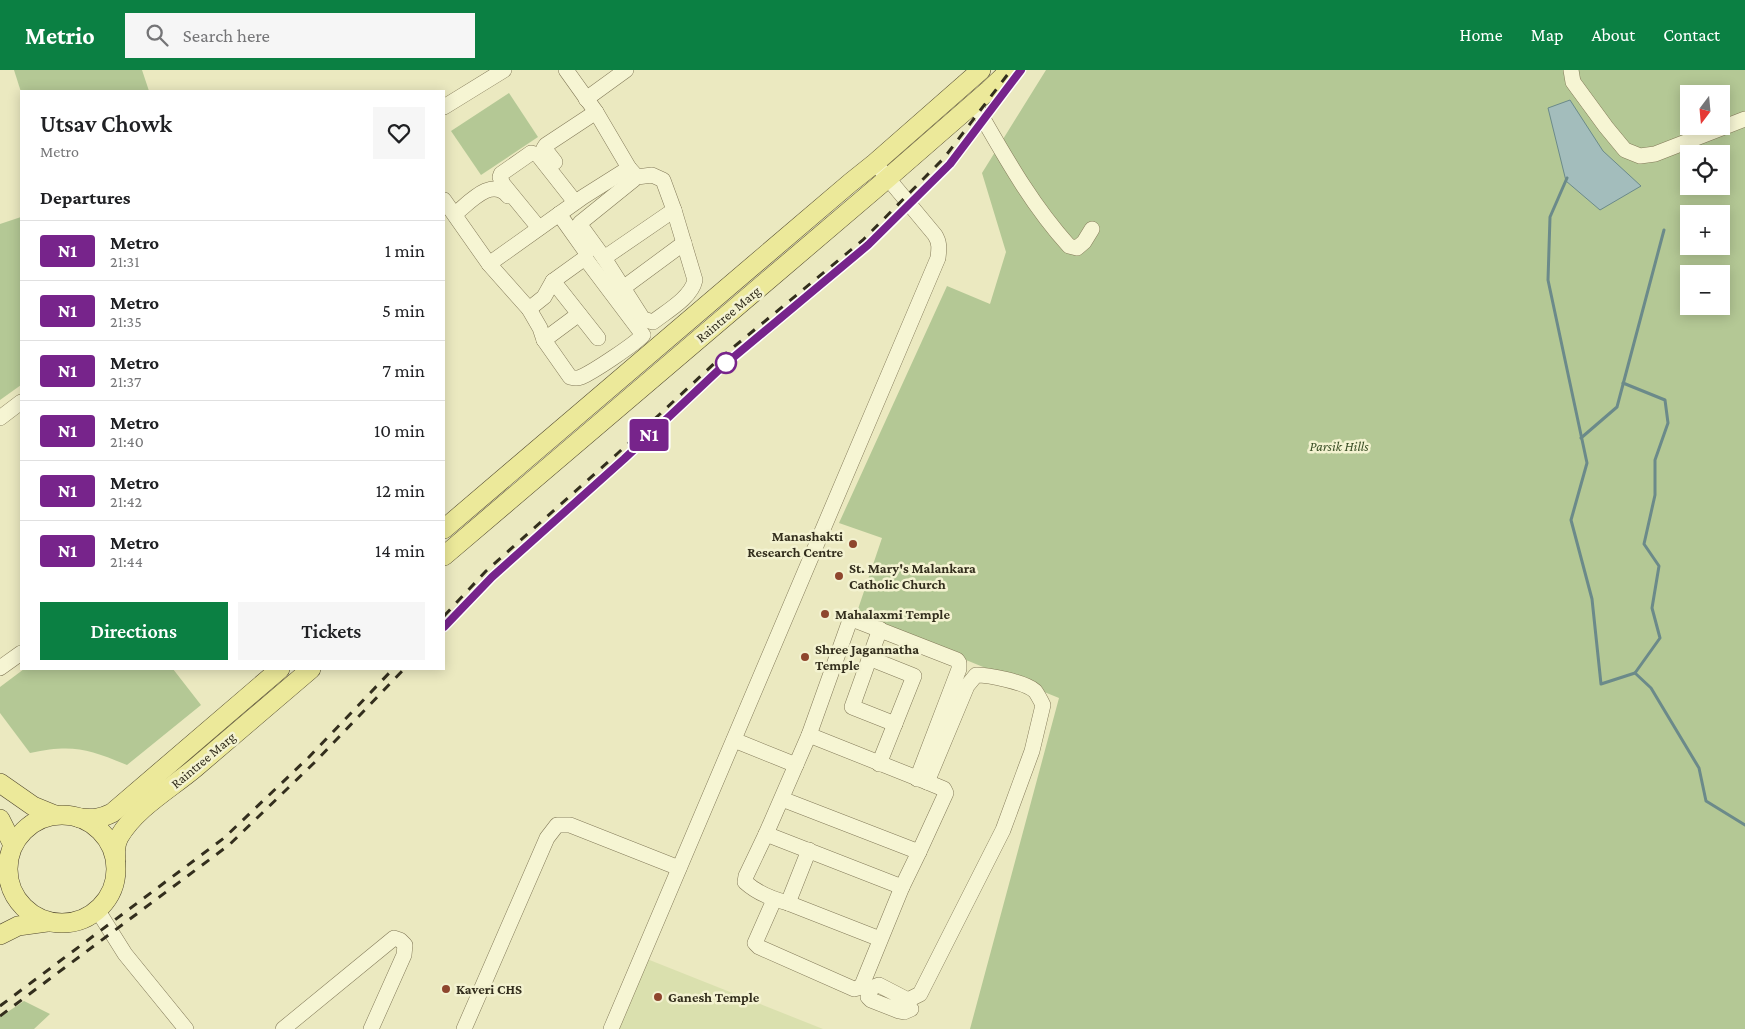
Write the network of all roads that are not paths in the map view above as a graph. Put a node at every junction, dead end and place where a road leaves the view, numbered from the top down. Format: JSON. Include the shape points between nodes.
{"nodes":[{"id":1,"x":504,"y":70,"type":"edge"},
{"id":2,"x":566,"y":70,"type":"edge"},
{"id":3,"x":626,"y":70,"type":"edge"},
{"id":4,"x":981,"y":70,"type":"edge"},
{"id":5,"x":1010,"y":70,"type":"edge"},
{"id":6,"x":1571,"y":70,"type":"edge"},
{"id":7,"x":974,"y":103,"type":"junction"},
{"id":8,"x":445,"y":106,"type":"edge"},
{"id":9,"x":592,"y":106,"type":"junction"},
{"id":10,"x":580,"y":116,"type":"dead end"},
{"id":11,"x":1745,"y":119,"type":"edge"},
{"id":12,"x":875,"y":163,"type":"junction"},
{"id":13,"x":633,"y":172,"type":"junction"},
{"id":14,"x":888,"y":178,"type":"junction"},
{"id":15,"x":445,"y":201,"type":"edge"},
{"id":16,"x":572,"y":205,"type":"junction"},
{"id":17,"x":674,"y":210,"type":"junction"},
{"id":18,"x":455,"y":214,"type":"junction"},
{"id":19,"x":582,"y":221,"type":"junction"},
{"id":20,"x":538,"y":229,"type":"junction"},
{"id":21,"x":1092,"y":229,"type":"dead end"},
{"id":22,"x":684,"y":242,"type":"junction"},
{"id":23,"x":585,"y":258,"type":"junction"},
{"id":24,"x":604,"y":258,"type":"junction"},
{"id":25,"x":489,"y":264,"type":"junction"},
{"id":26,"x":552,"y":281,"type":"junction"},
{"id":27,"x":623,"y":288,"type":"junction"},
{"id":28,"x":529,"y":310,"type":"junction"},
{"id":29,"x":579,"y":314,"type":"junction"},
{"id":30,"x":598,"y":338,"type":"dead end"},
{"id":31,"x":544,"y":340,"type":"junction"},
{"id":32,"x":20,"y":403,"type":"edge"},
{"id":33,"x":0,"y":418,"type":"edge"},
{"id":34,"x":445,"y":528,"type":"edge"},
{"id":35,"x":445,"y":555,"type":"edge"},
{"id":36,"x":880,"y":629,"type":"junction"},
{"id":37,"x":20,"y":654,"type":"edge"},
{"id":38,"x":869,"y":658,"type":"junction"},
{"id":39,"x":0,"y":668,"type":"edge"},
{"id":40,"x":279,"y":670,"type":"edge"},
{"id":41,"x":310,"y":670,"type":"edge"},
{"id":42,"x":895,"y":724,"type":"junction"},
{"id":43,"x":809,"y":735,"type":"junction"},
{"id":44,"x":734,"y":740,"type":"junction"},
{"id":45,"x":879,"y":764,"type":"junction"},
{"id":46,"x":796,"y":765,"type":"junction"},
{"id":47,"x":922,"y":780,"type":"junction"},
{"id":48,"x":0,"y":783,"type":"edge"},
{"id":49,"x":782,"y":799,"type":"junction"},
{"id":50,"x":55,"y":815,"type":"junction"},
{"id":51,"x":77,"y":817,"type":"junction"},
{"id":52,"x":0,"y":819,"type":"edge"},
{"id":53,"x":766,"y":834,"type":"junction"},
{"id":54,"x":13,"y":845,"type":"junction"},
{"id":55,"x":809,"y":850,"type":"junction"},
{"id":56,"x":919,"y":852,"type":"junction"},
{"id":57,"x":116,"y":863,"type":"junction"},
{"id":58,"x":679,"y":868,"type":"junction"},
{"id":59,"x":10,"y":886,"type":"junction"},
{"id":60,"x":902,"y":887,"type":"junction"},
{"id":61,"x":781,"y":901,"type":"junction"},
{"id":62,"x":0,"y":902,"type":"edge"},
{"id":63,"x":98,"y":911,"type":"junction"},
{"id":64,"x":47,"y":922,"type":"junction"},
{"id":65,"x":0,"y":935,"type":"edge"},
{"id":66,"x":880,"y":939,"type":"junction"},
{"id":67,"x":911,"y":1009,"type":"dead end"},
{"id":68,"x":186,"y":1029,"type":"edge"},
{"id":69,"x":282,"y":1029,"type":"edge"},
{"id":70,"x":371,"y":1029,"type":"edge"},
{"id":71,"x":464,"y":1029,"type":"edge"},
{"id":72,"x":611,"y":1029,"type":"edge"}],
"edges":[{"from":1,"to":8,"type":"street"},
{"from":2,"to":9,"type":"street"},
{"from":3,"to":9,"type":"street"},
{"from":4,"to":12,"type":"main road","name":"Raintree Marg"},
{"from":5,"to":7,"type":"main road","name":"Raintree Marg"},
{"from":6,"to":11,"type":"street","via":[[1573,82],[1606,128],[1625,150],[1640,156],[1655,154]]},
{"from":7,"to":14,"type":"main road","name":"Raintree Marg"},
{"from":7,"to":21,"type":"street","via":[[1011,168],[1069,246],[1076,248]]},
{"from":9,"to":10,"type":"street"},
{"from":9,"to":13,"type":"street"},
{"from":9,"to":16,"type":"street","via":[[544,148]]},
{"from":12,"to":14,"type":"street"},
{"from":12,"to":34,"type":"main road","name":"Raintree Marg"},
{"from":13,"to":16,"type":"street"},
{"from":13,"to":17,"type":"street","via":[[663,180]]},
{"from":13,"to":19,"type":"street"},
{"from":14,"to":35,"type":"main road","name":"Raintree Marg"},
{"from":14,"to":44,"type":"street","via":[[935,235],[940,249],[938,258]]},
{"from":15,"to":18,"type":"street"},
{"from":16,"to":19,"type":"street"},
{"from":16,"to":20,"type":"street"},
{"from":16,"to":20,"type":"street","via":[[538,155],[531,153],[501,174],[503,184]]},
{"from":16,"to":23,"type":"street"},
{"from":17,"to":22,"type":"street"},
{"from":17,"to":24,"type":"street"},
{"from":18,"to":20,"type":"street","via":[[487,189],[498,188]]},
{"from":18,"to":25,"type":"street"},
{"from":19,"to":24,"type":"street","via":[[580,226]]},
{"from":20,"to":25,"type":"street"},
{"from":22,"to":27,"type":"street"},
{"from":22,"to":27,"type":"street","via":[[694,284],[690,293],[654,322],[643,319]]},
{"from":23,"to":26,"type":"street"},
{"from":23,"to":31,"type":"street","via":[[642,335],[612,358],[575,379],[570,377]]},
{"from":24,"to":27,"type":"street"},
{"from":25,"to":28,"type":"street"},
{"from":26,"to":28,"type":"street","via":[[544,296]]},
{"from":26,"to":29,"type":"street"},
{"from":28,"to":31,"type":"street"},
{"from":29,"to":30,"type":"street"},
{"from":29,"to":31,"type":"street"},
{"from":32,"to":33,"type":"street"},
{"from":36,"to":38,"type":"street"},
{"from":36,"to":43,"type":"street","via":[[852,619],[849,623]]},
{"from":36,"to":47,"type":"street","via":[[959,663]]},
{"from":37,"to":39,"type":"street"},
{"from":38,"to":42,"type":"street","via":[[852,707]]},
{"from":38,"to":42,"type":"street","via":[[914,676]]},
{"from":40,"to":51,"type":"main road","name":"Raintree Marg","via":[[112,813],[94,819]]},
{"from":41,"to":57,"type":"main road","name":"Raintree Marg","via":[[146,806],[118,838]]},
{"from":42,"to":45,"type":"street"},
{"from":43,"to":45,"type":"street"},
{"from":43,"to":46,"type":"street"},
{"from":44,"to":46,"type":"street"},
{"from":44,"to":58,"type":"street"},
{"from":45,"to":47,"type":"street"},
{"from":46,"to":49,"type":"street"},
{"from":47,"to":56,"type":"street","via":[[944,789],[946,793]]},
{"from":47,"to":67,"type":"street","via":[[967,686],[976,675],[1017,683],[1035,692],[1043,705],[1032,752],[1003,830],[920,994],[908,1000],[879,984],[869,992],[871,1000],[899,1012]]},
{"from":48,"to":50,"type":"main road","via":[[33,806]]},
{"from":49,"to":53,"type":"street"},
{"from":49,"to":56,"type":"street"},
{"from":50,"to":51,"type":"main road"},
{"from":50,"to":54,"type":"main road","via":[[26,828]]},
{"from":51,"to":57,"type":"main road","via":[[103,834],[110,843]]},
{"from":52,"to":54,"type":"main road"},
{"from":53,"to":55,"type":"street"},
{"from":53,"to":61,"type":"street","via":[[746,882]]},
{"from":54,"to":59,"type":"main road","via":[[8,865]]},
{"from":55,"to":60,"type":"street"},
{"from":55,"to":61,"type":"street"},
{"from":56,"to":60,"type":"street"},
{"from":57,"to":63,"type":"main road","via":[[113,889]]},
{"from":58,"to":71,"type":"street","via":[[570,825],[557,825],[547,838]]},
{"from":58,"to":72,"type":"street"},
{"from":59,"to":62,"type":"main road"},
{"from":59,"to":64,"type":"main road","via":[[24,908]]},
{"from":60,"to":66,"type":"street"},
{"from":61,"to":66,"type":"street"},
{"from":61,"to":66,"type":"street","via":[[755,943],[854,989],[862,985]]},
{"from":63,"to":64,"type":"main road","via":[[69,923]]},
{"from":63,"to":68,"type":"street","via":[[125,954]]},
{"from":64,"to":65,"type":"main road","via":[[18,926]]},
{"from":69,"to":70,"type":"street","via":[[394,938],[405,945],[404,955]]}]}
